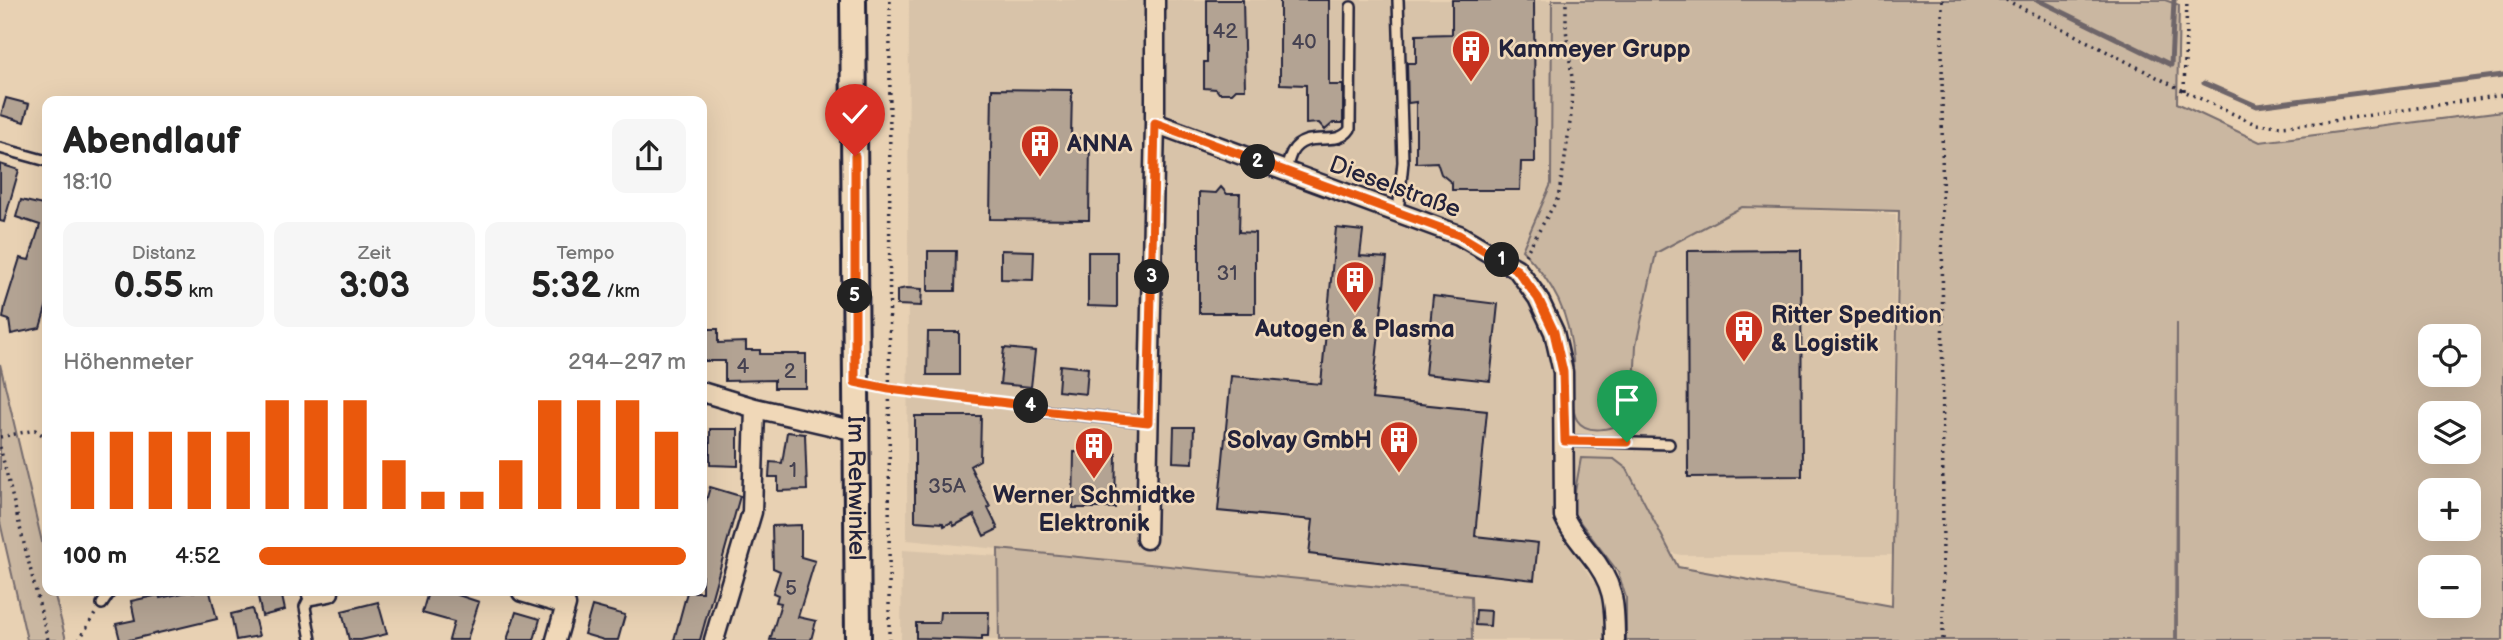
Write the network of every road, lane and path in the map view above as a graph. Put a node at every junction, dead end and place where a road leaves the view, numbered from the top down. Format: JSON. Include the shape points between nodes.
{"nodes":[{"id":1,"x":853,"y":0,"type":"edge"},
{"id":2,"x":890,"y":0,"type":"edge"},
{"id":3,"x":1155,"y":0,"type":"edge"},
{"id":4,"x":1398,"y":0,"type":"edge"},
{"id":5,"x":1566,"y":0,"type":"edge"},
{"id":6,"x":1942,"y":0,"type":"edge"},
{"id":7,"x":2006,"y":0,"type":"edge"},
{"id":8,"x":2187,"y":0,"type":"edge"},
{"id":9,"x":1351,"y":7,"type":"dead end"},
{"id":10,"x":2183,"y":91,"type":"junction"},
{"id":11,"x":2503,"y":95,"type":"edge"},
{"id":12,"x":1155,"y":123,"type":"junction"},
{"id":13,"x":0,"y":148,"type":"edge"},
{"id":14,"x":42,"y":160,"type":"edge"},
{"id":15,"x":1285,"y":173,"type":"junction"},
{"id":16,"x":1398,"y":212,"type":"junction"},
{"id":17,"x":1517,"y":270,"type":"junction"},
{"id":18,"x":855,"y":382,"type":"junction"},
{"id":19,"x":889,"y":389,"type":"junction"},
{"id":20,"x":707,"y":394,"type":"edge"},
{"id":21,"x":755,"y":408,"type":"junction"},
{"id":22,"x":1042,"y":411,"type":"joint"},
{"id":23,"x":1148,"y":422,"type":"junction"},
{"id":24,"x":856,"y":431,"type":"junction"},
{"id":25,"x":42,"y":435,"type":"edge"},
{"id":26,"x":0,"y":437,"type":"edge"},
{"id":27,"x":1565,"y":441,"type":"junction"},
{"id":28,"x":1669,"y":444,"type":"dead end"},
{"id":29,"x":0,"y":447,"type":"edge"},
{"id":30,"x":1146,"y":539,"type":"dead end"},
{"id":31,"x":107,"y":596,"type":"edge"},
{"id":32,"x":315,"y":596,"type":"edge"},
{"id":33,"x":571,"y":598,"type":"edge"},
{"id":34,"x":102,"y":604,"type":"joint"},
{"id":35,"x":48,"y":640,"type":"edge"},
{"id":36,"x":79,"y":640,"type":"edge"},
{"id":37,"x":311,"y":640,"type":"edge"},
{"id":38,"x":556,"y":640,"type":"edge"},
{"id":39,"x":714,"y":640,"type":"edge"},
{"id":40,"x":858,"y":640,"type":"edge"},
{"id":41,"x":889,"y":640,"type":"edge"},
{"id":42,"x":1615,"y":640,"type":"edge"},
{"id":43,"x":1942,"y":640,"type":"edge"}],
"edges":[{"from":1,"to":18,"type":"street","name":"Im Rehwinkel"},
{"from":2,"to":19,"type":"path"},
{"from":3,"to":12,"type":"street"},
{"from":4,"to":16,"type":"lane","via":[[1403,162]]},
{"from":5,"to":17,"type":"path","via":[[1572,90],[1562,176],[1558,198]]},
{"from":6,"to":43,"type":"path"},
{"from":7,"to":10,"type":"path"},
{"from":8,"to":10,"type":"path"},
{"from":9,"to":15,"type":"lane","via":[[1350,129],[1335,139],[1312,138],[1299,144]]},
{"from":10,"to":11,"type":"path","via":[[2238,118],[2282,126]]},
{"from":12,"to":15,"type":"street","name":"Dieselstraße"},
{"from":12,"to":23,"type":"street"},
{"from":13,"to":14,"type":"lane"},
{"from":15,"to":16,"type":"street","name":"Dieselstraße"},
{"from":16,"to":17,"type":"street","name":"Dieselstraße","via":[[1459,235]]},
{"from":17,"to":27,"type":"street","name":"Dieselstraße","via":[[1538,298],[1554,332],[1563,372]]},
{"from":18,"to":19,"type":"path"},
{"from":18,"to":24,"type":"street","name":"Im Rehwinkel"},
{"from":19,"to":22,"type":"path","via":[[1032,406]]},
{"from":19,"to":41,"type":"path"},
{"from":20,"to":21,"type":"street"},
{"from":21,"to":24,"type":"street"},
{"from":21,"to":39,"type":"street","via":[[752,512]]},
{"from":22,"to":23,"type":"lane"},
{"from":23,"to":30,"type":"street"},
{"from":24,"to":40,"type":"street","name":"Im Rehwinkel"},
{"from":25,"to":26,"type":"path","via":[[35,430]]},
{"from":27,"to":28,"type":"lane"},
{"from":27,"to":42,"type":"street","name":"Dieselstraße","via":[[1564,516],[1607,577],[1613,593]]},
{"from":29,"to":35,"type":"path"},
{"from":31,"to":34,"type":"lane"},
{"from":32,"to":37,"type":"lane","via":[[305,607]]},
{"from":33,"to":38,"type":"street"},
{"from":34,"to":36,"type":"path"}]}
